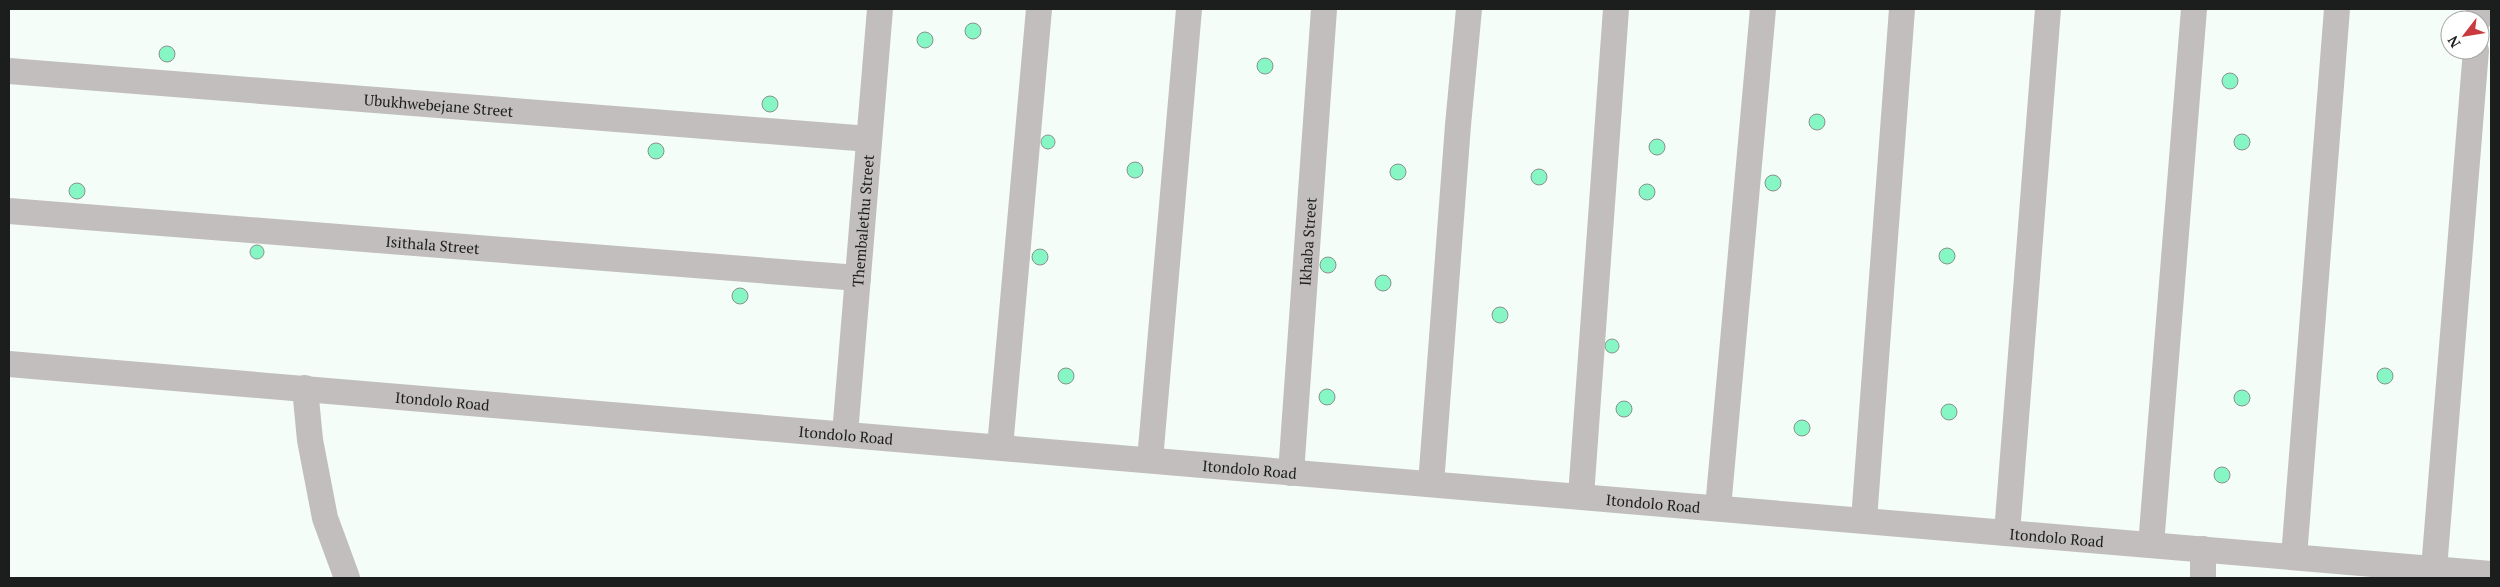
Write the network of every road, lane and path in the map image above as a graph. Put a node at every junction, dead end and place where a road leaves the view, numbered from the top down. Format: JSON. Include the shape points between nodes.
{"nodes":[{"id":1,"x":880,"y":9,"type":"edge"},
{"id":2,"x":1039,"y":9,"type":"edge"},
{"id":3,"x":1189,"y":9,"type":"edge"},
{"id":4,"x":1324,"y":9,"type":"edge"},
{"id":5,"x":1469,"y":9,"type":"edge"},
{"id":6,"x":1616,"y":9,"type":"edge"},
{"id":7,"x":1763,"y":9,"type":"edge"},
{"id":8,"x":1902,"y":9,"type":"edge"},
{"id":9,"x":2048,"y":9,"type":"edge"},
{"id":10,"x":2194,"y":9,"type":"edge"},
{"id":11,"x":2338,"y":9,"type":"edge"},
{"id":12,"x":2475,"y":60,"type":"edge"},
{"id":13,"x":9,"y":71,"type":"edge"},
{"id":14,"x":869,"y":139,"type":"junction"},
{"id":15,"x":9,"y":211,"type":"edge"},
{"id":16,"x":858,"y":278,"type":"junction"},
{"id":17,"x":9,"y":364,"type":"edge"},
{"id":18,"x":305,"y":388,"type":"junction"},
{"id":19,"x":844,"y":434,"type":"junction"},
{"id":20,"x":1000,"y":447,"type":"junction"},
{"id":21,"x":1150,"y":460,"type":"junction"},
{"id":22,"x":1291,"y":473,"type":"junction"},
{"id":23,"x":1431,"y":484,"type":"junction"},
{"id":24,"x":1581,"y":496,"type":"junction"},
{"id":25,"x":1718,"y":508,"type":"junction"},
{"id":26,"x":1864,"y":520,"type":"junction"},
{"id":27,"x":2007,"y":533,"type":"junction"},
{"id":28,"x":2151,"y":545,"type":"junction"},
{"id":29,"x":2203,"y":549,"type":"junction"},
{"id":30,"x":2294,"y":557,"type":"junction"},
{"id":31,"x":2434,"y":569,"type":"junction"},
{"id":32,"x":2491,"y":574,"type":"edge"},
{"id":33,"x":347,"y":578,"type":"edge"},
{"id":34,"x":2203,"y":578,"type":"edge"}],
"edges":[{"from":1,"to":14,"type":"street","name":"Thembalethu Street"},
{"from":2,"to":20,"type":"street"},
{"from":3,"to":21,"type":"street"},
{"from":4,"to":22,"type":"street","name":"Ikhaba Street"},
{"from":5,"to":23,"type":"street"},
{"from":6,"to":24,"type":"street"},
{"from":7,"to":25,"type":"street"},
{"from":8,"to":26,"type":"street"},
{"from":9,"to":27,"type":"street"},
{"from":10,"to":28,"type":"street"},
{"from":11,"to":30,"type":"street"},
{"from":12,"to":31,"type":"street"},
{"from":13,"to":14,"type":"street","name":"Ubukhwebejane Street"},
{"from":14,"to":16,"type":"street","name":"Thembalethu Street"},
{"from":15,"to":16,"type":"street","name":"Isithala Street"},
{"from":16,"to":19,"type":"street","name":"Thembalethu Street"},
{"from":17,"to":18,"type":"street","name":"Itondolo Road"},
{"from":18,"to":19,"type":"street","name":"Itondolo Road"},
{"from":18,"to":33,"type":"street","via":[[310,440],[325,518]]},
{"from":19,"to":20,"type":"street","name":"Itondolo Road"},
{"from":20,"to":21,"type":"street","name":"Itondolo Road"},
{"from":21,"to":22,"type":"street","name":"Itondolo Road"},
{"from":22,"to":23,"type":"street","name":"Itondolo Road"},
{"from":23,"to":24,"type":"street","name":"Itondolo Road"},
{"from":24,"to":25,"type":"street","name":"Itondolo Road"},
{"from":25,"to":26,"type":"street","name":"Itondolo Road"},
{"from":26,"to":27,"type":"street","name":"Itondolo Road"},
{"from":27,"to":28,"type":"street","name":"Itondolo Road"},
{"from":28,"to":29,"type":"street","name":"Itondolo Road"},
{"from":29,"to":30,"type":"street","name":"Itondolo Road"},
{"from":29,"to":34,"type":"street"},
{"from":30,"to":31,"type":"street","name":"Itondolo Road"},
{"from":31,"to":32,"type":"street","name":"Itondolo Road"}]}
